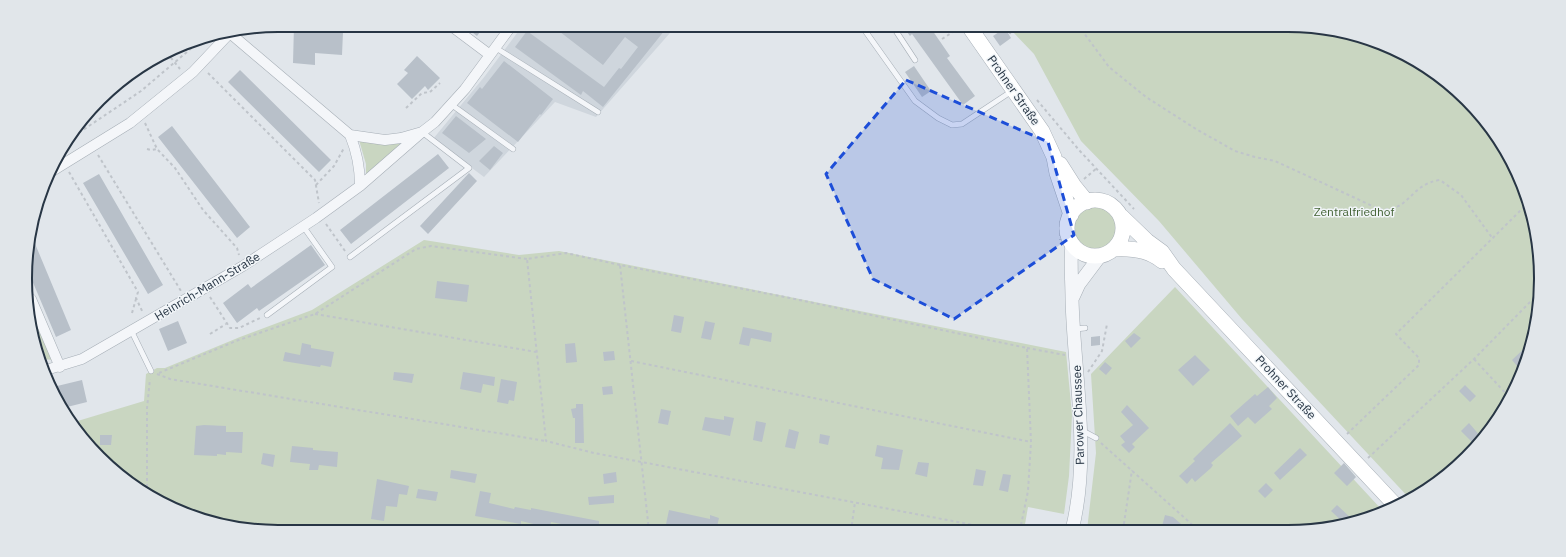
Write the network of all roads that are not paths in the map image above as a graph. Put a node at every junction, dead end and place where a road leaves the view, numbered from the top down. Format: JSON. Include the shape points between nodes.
{"nodes":[{"id":1,"x":462,"y":32,"type":"edge"},
{"id":2,"x":507,"y":32,"type":"edge"},
{"id":3,"x":867,"y":32,"type":"edge"},
{"id":4,"x":897,"y":32,"type":"edge"},
{"id":5,"x":973,"y":32,"type":"edge"},
{"id":6,"x":234,"y":36,"type":"edge"},
{"id":7,"x":225,"y":38,"type":"edge"},
{"id":8,"x":493,"y":51,"type":"junction"},
{"id":9,"x":915,"y":60,"type":"dead end"},
{"id":10,"x":1015,"y":90,"type":"junction"},
{"id":11,"x":452,"y":105,"type":"junction"},
{"id":12,"x":598,"y":112,"type":"dead end"},
{"id":13,"x":422,"y":132,"type":"junction"},
{"id":14,"x":350,"y":135,"type":"junction"},
{"id":15,"x":513,"y":149,"type":"dead end"},
{"id":16,"x":1054,"y":158,"type":"junction"},
{"id":17,"x":58,"y":168,"type":"edge"},
{"id":18,"x":360,"y":186,"type":"junction"},
{"id":19,"x":1087,"y":202,"type":"junction"},
{"id":20,"x":1065,"y":215,"type":"junction"},
{"id":21,"x":1121,"y":216,"type":"junction"},
{"id":22,"x":303,"y":226,"type":"junction"},
{"id":23,"x":1066,"y":244,"type":"junction"},
{"id":24,"x":1114,"y":250,"type":"junction"},
{"id":25,"x":1100,"y":256,"type":"junction"},
{"id":26,"x":350,"y":257,"type":"road end"},
{"id":27,"x":1174,"y":269,"type":"junction"},
{"id":28,"x":1072,"y":298,"type":"junction"},
{"id":29,"x":34,"y":305,"type":"edge"},
{"id":30,"x":266,"y":315,"type":"road end"},
{"id":31,"x":131,"y":330,"type":"junction"},
{"id":32,"x":60,"y":367,"type":"junction"},
{"id":33,"x":50,"y":369,"type":"edge"},
{"id":34,"x":151,"y":371,"type":"road end"},
{"id":35,"x":1081,"y":430,"type":"junction"},
{"id":36,"x":1096,"y":438,"type":"road end"},
{"id":37,"x":1392,"y":502,"type":"edge"},
{"id":38,"x":1073,"y":525,"type":"edge"}],
"edges":[{"from":1,"to":8,"type":"street"},
{"from":2,"to":8,"type":"street","name":"Heinrich-Mann-Straße"},
{"from":3,"to":10,"type":"lane","via":[[915,101],[952,125],[962,124]]},
{"from":4,"to":9,"type":"lane"},
{"from":5,"to":10,"type":"main road","name":"Prohner Straße"},
{"from":6,"to":14,"type":"street"},
{"from":7,"to":17,"type":"street","via":[[192,72],[130,123]]},
{"from":8,"to":11,"type":"street","name":"Heinrich-Mann-Straße"},
{"from":8,"to":12,"type":"lane"},
{"from":10,"to":16,"type":"main road","name":"Prohner Straße","via":[[1042,131]]},
{"from":11,"to":13,"type":"street","name":"Heinrich-Mann-Straße"},
{"from":11,"to":15,"type":"lane"},
{"from":13,"to":14,"type":"street","name":"Heinrich-Mann-Straße","via":[[385,140]]},
{"from":13,"to":18,"type":"street","name":"Heinrich-Mann-Straße"},
{"from":13,"to":26,"type":"lane","via":[[469,168]]},
{"from":14,"to":18,"type":"street","via":[[360,168]]},
{"from":16,"to":19,"type":"main road","name":"Prohner Straße"},
{"from":16,"to":20,"type":"main road","name":"Prohner Straße"},
{"from":18,"to":22,"type":"street","name":"Heinrich-Mann-Straße"},
{"from":19,"to":20,"type":"main road"},
{"from":19,"to":21,"type":"main road","via":[[1106,202]]},
{"from":20,"to":23,"type":"main road","name":"Parower Chaussee"},
{"from":21,"to":24,"type":"main road","via":[[1122,237]]},
{"from":21,"to":27,"type":"main road","name":"Prohner Straße","via":[[1162,252]]},
{"from":22,"to":30,"type":"lane","via":[[332,267]]},
{"from":22,"to":31,"type":"street","name":"Heinrich-Mann-Straße","via":[[205,289]]},
{"from":23,"to":25,"type":"main road","via":[[1081,253]]},
{"from":23,"to":28,"type":"street","name":"Parower Chaussee"},
{"from":24,"to":25,"type":"main road"},
{"from":24,"to":27,"type":"main road","name":"Prohner Straße","via":[[1129,249],[1152,254]]},
{"from":25,"to":28,"type":"street"},
{"from":27,"to":37,"type":"main road","name":"Prohner Straße"},
{"from":28,"to":35,"type":"street","name":"Parower Chaussee","via":[[1079,328],[1076,355]]},
{"from":29,"to":32,"type":"street"},
{"from":31,"to":32,"type":"street","name":"Heinrich-Mann-Straße","via":[[82,360]]},
{"from":31,"to":34,"type":"lane"},
{"from":32,"to":33,"type":"street","name":"Heinrich-Mann-Straße"},
{"from":35,"to":36,"type":"lane"},
{"from":35,"to":38,"type":"street","name":"Parower Chaussee","via":[[1079,479]]}]}
